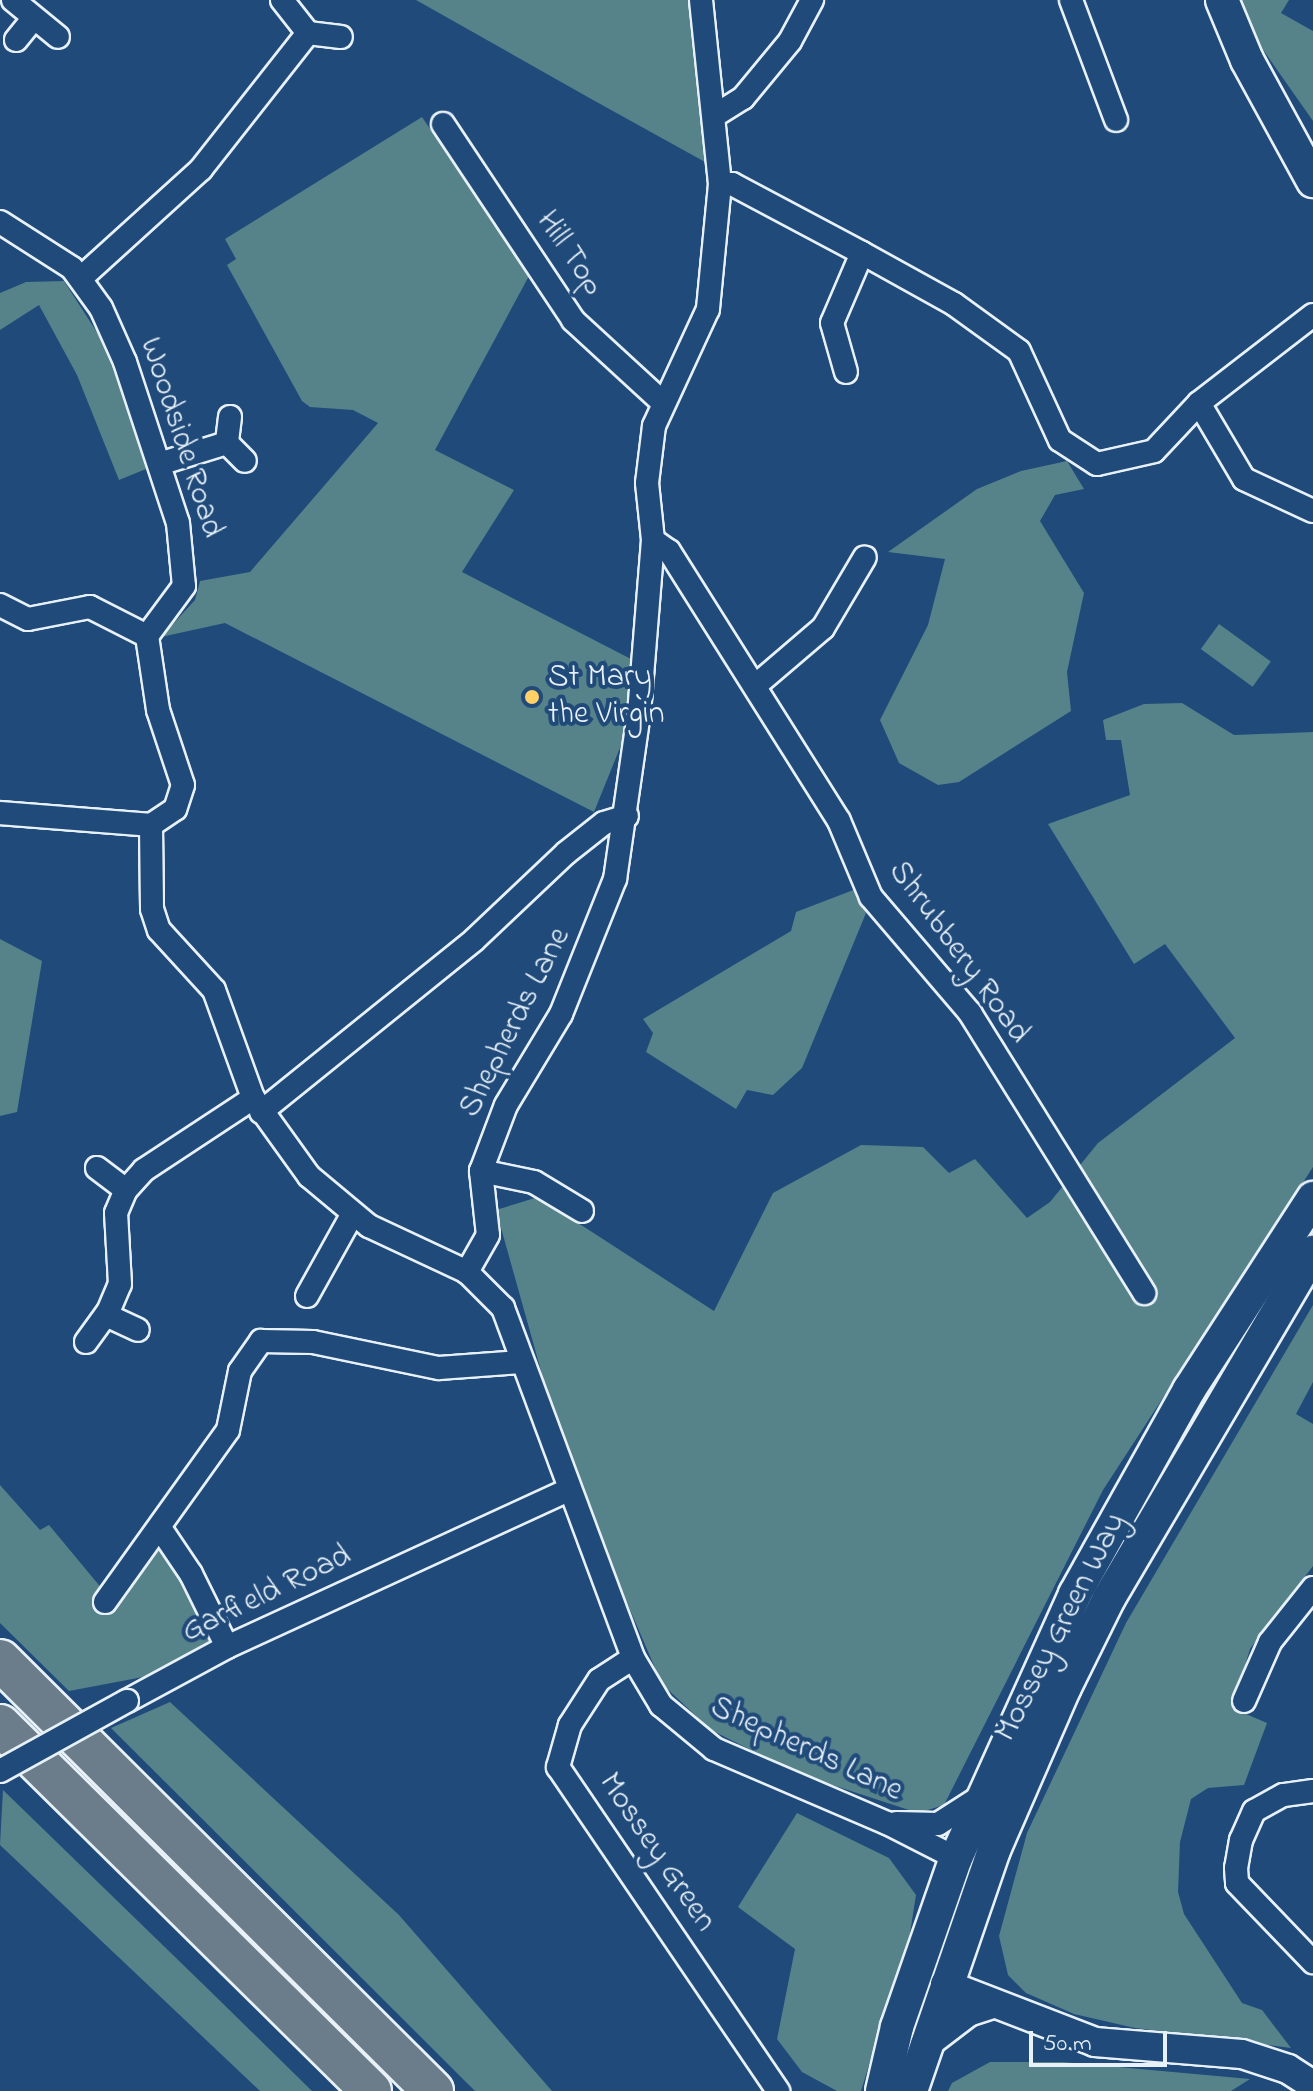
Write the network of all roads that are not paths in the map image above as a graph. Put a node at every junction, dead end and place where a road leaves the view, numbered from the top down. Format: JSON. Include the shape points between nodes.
{"nodes":[{"id":1,"x":13,"y":0,"type":"edge"},
{"id":2,"x":282,"y":0,"type":"edge"},
{"id":3,"x":701,"y":0,"type":"edge"},
{"id":4,"x":812,"y":0,"type":"edge"},
{"id":5,"x":1071,"y":0,"type":"edge"},
{"id":6,"x":1222,"y":0,"type":"edge"},
{"id":7,"x":34,"y":18,"type":"junction"},
{"id":8,"x":308,"y":33,"type":"junction"},
{"id":9,"x":58,"y":37,"type":"dead end"},
{"id":10,"x":341,"y":37,"type":"dead end"},
{"id":11,"x":16,"y":40,"type":"dead end"},
{"id":12,"x":714,"y":116,"type":"junction"},
{"id":13,"x":1116,"y":120,"type":"dead end"},
{"id":14,"x":443,"y":124,"type":"dead end"},
{"id":15,"x":1313,"y":181,"type":"edge"},
{"id":16,"x":720,"y":184,"type":"junction"},
{"id":17,"x":0,"y":222,"type":"edge"},
{"id":18,"x":862,"y":253,"type":"junction"},
{"id":19,"x":81,"y":278,"type":"junction"},
{"id":20,"x":1313,"y":315,"type":"edge"},
{"id":21,"x":846,"y":372,"type":"dead end"},
{"id":22,"x":661,"y":401,"type":"junction"},
{"id":23,"x":1199,"y":403,"type":"junction"},
{"id":24,"x":230,"y":417,"type":"dead end"},
{"id":25,"x":227,"y":443,"type":"junction"},
{"id":26,"x":245,"y":461,"type":"dead end"},
{"id":27,"x":159,"y":464,"type":"junction"},
{"id":28,"x":1313,"y":511,"type":"edge"},
{"id":29,"x":653,"y":540,"type":"junction"},
{"id":30,"x":865,"y":557,"type":"dead end"},
{"id":31,"x":0,"y":605,"type":"edge"},
{"id":32,"x":147,"y":636,"type":"junction"},
{"id":33,"x":755,"y":686,"type":"junction"},
{"id":34,"x":0,"y":813,"type":"edge"},
{"id":35,"x":627,"y":816,"type":"junction"},
{"id":36,"x":151,"y":825,"type":"junction"},
{"id":37,"x":257,"y":1105,"type":"junction"},
{"id":38,"x":97,"y":1168,"type":"dead end"},
{"id":39,"x":481,"y":1171,"type":"junction"},
{"id":40,"x":126,"y":1190,"type":"junction"},
{"id":41,"x":1313,"y":1198,"type":"edge"},
{"id":42,"x":582,"y":1211,"type":"dead end"},
{"id":43,"x":352,"y":1215,"type":"junction"},
{"id":44,"x":1313,"y":1252,"type":"edge"},
{"id":45,"x":467,"y":1272,"type":"junction"},
{"id":46,"x":1144,"y":1293,"type":"dead end"},
{"id":47,"x":307,"y":1296,"type":"dead end"},
{"id":48,"x":106,"y":1315,"type":"junction"},
{"id":49,"x":138,"y":1330,"type":"dead end"},
{"id":50,"x":86,"y":1342,"type":"dead end"},
{"id":51,"x":521,"y":1362,"type":"junction"},
{"id":52,"x":569,"y":1490,"type":"junction"},
{"id":53,"x":160,"y":1528,"type":"junction"},
{"id":54,"x":1313,"y":1588,"type":"edge"},
{"id":55,"x":1109,"y":1598,"type":"junction"},
{"id":56,"x":105,"y":1602,"type":"dead end"},
{"id":57,"x":227,"y":1647,"type":"junction"},
{"id":58,"x":633,"y":1658,"type":"junction"},
{"id":59,"x":0,"y":1660,"type":"edge"},
{"id":60,"x":1244,"y":1701,"type":"dead end"},
{"id":61,"x":0,"y":1725,"type":"edge"},
{"id":62,"x":0,"y":1771,"type":"edge"},
{"id":63,"x":1313,"y":1791,"type":"edge"},
{"id":64,"x":980,"y":1797,"type":"junction"},
{"id":65,"x":887,"y":1823,"type":"junction"},
{"id":66,"x":956,"y":1858,"type":"junction"},
{"id":67,"x":1313,"y":1962,"type":"edge"},
{"id":68,"x":945,"y":1984,"type":"junction"},
{"id":69,"x":993,"y":2004,"type":"junction"},
{"id":70,"x":925,"y":2045,"type":"junction"},
{"id":71,"x":1313,"y":2085,"type":"edge"},
{"id":72,"x":371,"y":2091,"type":"edge"},
{"id":73,"x":433,"y":2091,"type":"edge"},
{"id":74,"x":778,"y":2091,"type":"edge"},
{"id":75,"x":882,"y":2091,"type":"edge"},
{"id":76,"x":890,"y":2091,"type":"edge"},
{"id":77,"x":911,"y":2091,"type":"edge"}],
"edges":[{"from":1,"to":7,"type":"street"},
{"from":2,"to":8,"type":"street"},
{"from":3,"to":12,"type":"street","name":"Shepherds Lane"},
{"from":4,"to":12,"type":"street","via":[[790,41],[743,98]]},
{"from":5,"to":13,"type":"street"},
{"from":6,"to":15,"type":"main road","via":[[1247,60]]},
{"from":7,"to":9,"type":"street"},
{"from":7,"to":11,"type":"street"},
{"from":8,"to":10,"type":"street"},
{"from":8,"to":19,"type":"street","via":[[201,169]]},
{"from":12,"to":16,"type":"street","name":"Shepherds Lane"},
{"from":14,"to":22,"type":"street","name":"Hill Top","via":[[573,320]]},
{"from":16,"to":18,"type":"street","via":[[732,184]]},
{"from":16,"to":22,"type":"street","name":"Shepherds Lane","via":[[708,309]]},
{"from":17,"to":19,"type":"street","name":"Woodside Road","via":[[48,250]]},
{"from":18,"to":21,"type":"street","via":[[832,323]]},
{"from":18,"to":23,"type":"street","via":[[954,304],[1019,351],[1060,440],[1097,464],[1154,451]]},
{"from":19,"to":27,"type":"street","name":"Woodside Road","via":[[125,362]]},
{"from":20,"to":23,"type":"street"},
{"from":22,"to":29,"type":"street","name":"Shepherds Lane","via":[[647,483]]},
{"from":23,"to":28,"type":"street","via":[[1244,479]]},
{"from":24,"to":25,"type":"street"},
{"from":25,"to":26,"type":"street"},
{"from":25,"to":27,"type":"street"},
{"from":27,"to":32,"type":"street","name":"Woodside Road","via":[[178,523],[186,576],[177,602]]},
{"from":29,"to":33,"type":"street","name":"Shrubbery Road","via":[[669,551]]},
{"from":29,"to":35,"type":"street","name":"Shepherds Lane"},
{"from":30,"to":33,"type":"street","via":[[823,628]]},
{"from":31,"to":32,"type":"street","via":[[28,619],[90,607]]},
{"from":32,"to":36,"type":"street","via":[[158,710],[183,785],[175,809]]},
{"from":33,"to":46,"type":"street","name":"Shrubbery Road","via":[[839,821],[871,897],[970,1013]]},
{"from":34,"to":36,"type":"street"},
{"from":35,"to":37,"type":"street","via":[[604,823],[474,940]]},
{"from":35,"to":39,"type":"street","name":"Shepherds Lane","via":[[599,930],[561,1014],[506,1105]]},
{"from":36,"to":37,"type":"street","via":[[155,921],[165,940],[221,1002]]},
{"from":37,"to":40,"type":"street","via":[[144,1170]]},
{"from":37,"to":43,"type":"street","via":[[300,1166]]},
{"from":38,"to":40,"type":"street"},
{"from":39,"to":42,"type":"street","via":[[534,1182]]},
{"from":39,"to":45,"type":"street","name":"Shepherds Lane","via":[[488,1235]]},
{"from":40,"to":48,"type":"street","via":[[116,1213],[123,1271]]},
{"from":41,"to":64,"type":"main road","name":"Mossey Green Way","via":[[1189,1390],[1102,1542]]},
{"from":43,"to":45,"type":"street"},
{"from":43,"to":47,"type":"street"},
{"from":44,"to":55,"type":"main road","name":"Mossey Green Way"},
{"from":45,"to":51,"type":"street","name":"Shepherds Lane","via":[[503,1308]]},
{"from":48,"to":49,"type":"street"},
{"from":48,"to":50,"type":"street"},
{"from":51,"to":52,"type":"street","name":"Shepherds Lane"},
{"from":51,"to":53,"type":"street","via":[[439,1368],[313,1342],[261,1341],[240,1371],[228,1430]]},
{"from":52,"to":57,"type":"street","name":"Garfield Road"},
{"from":52,"to":58,"type":"street","name":"Shepherds Lane"},
{"from":53,"to":56,"type":"street"},
{"from":53,"to":57,"type":"street","via":[[191,1574]]},
{"from":54,"to":60,"type":"street","via":[[1270,1642]]},
{"from":55,"to":66,"type":"main road","via":[[1064,1662],[984,1845],[973,1860]]},
{"from":55,"to":68,"type":"main road","name":"Mossey Green Way","via":[[1029,1763]]},
{"from":57,"to":62,"type":"street","name":"Garfield Road","bridge":true},
{"from":58,"to":65,"type":"street","name":"Shepherds Lane","via":[[661,1705],[707,1745]]},
{"from":58,"to":74,"type":"street","name":"Mossey Green","via":[[599,1680],[570,1725],[558,1767]]},
{"from":59,"to":73,"type":"highway"},
{"from":61,"to":72,"type":"highway"},
{"from":63,"to":67,"type":"street","via":[[1283,1795],[1254,1811],[1236,1868],[1237,1883]]},
{"from":64,"to":65,"type":"street","via":[[938,1824]]},
{"from":64,"to":66,"type":"main road","name":"Mossey Green Way"},
{"from":65,"to":66,"type":"street","name":"Shepherds Lane"},
{"from":66,"to":75,"type":"main road","name":"Mossey Green Way","via":[[897,2027]]},
{"from":68,"to":69,"type":"street"},
{"from":68,"to":70,"type":"main road","name":"Mossey Green Way"},
{"from":68,"to":76,"type":"main road","via":[[931,1982],[919,1994]]},
{"from":69,"to":70,"type":"street","via":[[968,2012]]},
{"from":69,"to":71,"type":"street","via":[[1095,2042],[1242,2054],[1288,2069]]},
{"from":70,"to":77,"type":"main road","name":"Mossey Green Way"}]}
